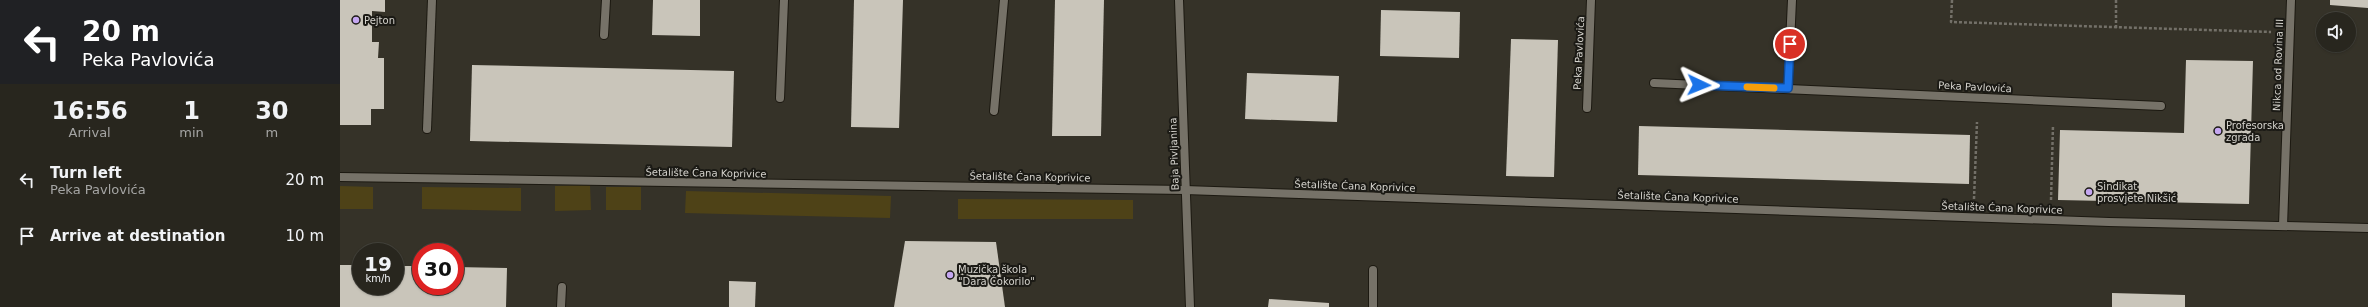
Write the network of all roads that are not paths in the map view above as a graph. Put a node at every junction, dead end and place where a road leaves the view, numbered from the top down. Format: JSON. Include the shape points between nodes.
{"nodes":[{"id":1,"x":432,"y":0,"type":"edge"},
{"id":2,"x":606,"y":0,"type":"edge"},
{"id":3,"x":784,"y":0,"type":"edge"},
{"id":4,"x":1004,"y":0,"type":"edge"},
{"id":5,"x":1179,"y":0,"type":"edge"},
{"id":6,"x":1591,"y":0,"type":"edge"},
{"id":7,"x":1792,"y":0,"type":"edge"},
{"id":8,"x":2291,"y":0,"type":"edge"},
{"id":9,"x":604,"y":35,"type":"dead end"},
{"id":10,"x":1654,"y":83,"type":"dead end"},
{"id":11,"x":1788,"y":88,"type":"junction"},
{"id":12,"x":780,"y":98,"type":"dead end"},
{"id":13,"x":2160,"y":106,"type":"dead end"},
{"id":14,"x":1587,"y":108,"type":"dead end"},
{"id":15,"x":994,"y":111,"type":"dead end"},
{"id":16,"x":427,"y":129,"type":"dead end"},
{"id":17,"x":340,"y":177,"type":"edge"},
{"id":18,"x":1185,"y":190,"type":"junction"},
{"id":19,"x":2283,"y":226,"type":"junction"},
{"id":20,"x":2368,"y":228,"type":"edge"},
{"id":21,"x":1373,"y":270,"type":"dead end"},
{"id":22,"x":562,"y":287,"type":"dead end"},
{"id":23,"x":561,"y":307,"type":"edge"},
{"id":24,"x":1190,"y":307,"type":"edge"},
{"id":25,"x":1373,"y":307,"type":"edge"}],
"edges":[{"from":1,"to":16,"type":"street"},
{"from":2,"to":9,"type":"street"},
{"from":3,"to":12,"type":"street"},
{"from":4,"to":15,"type":"street"},
{"from":5,"to":18,"type":"street","name":"Baja Pivljanina"},
{"from":6,"to":14,"type":"street","name":"Peka Pavlovića"},
{"from":7,"to":11,"type":"street"},
{"from":8,"to":19,"type":"street","name":"Nikca od Rovina III"},
{"from":10,"to":11,"type":"street","name":"Peka Pavlovića"},
{"from":11,"to":13,"type":"street","name":"Peka Pavlovića"},
{"from":17,"to":18,"type":"street","name":"Šetalište Ćana Koprivice"},
{"from":18,"to":19,"type":"street","name":"Šetalište Ćana Koprivice"},
{"from":18,"to":24,"type":"street","name":"Baja Pivljanina"},
{"from":19,"to":20,"type":"street","name":"Šetalište Ćana Koprivice"},
{"from":21,"to":25,"type":"street"},
{"from":22,"to":23,"type":"street"}]}
